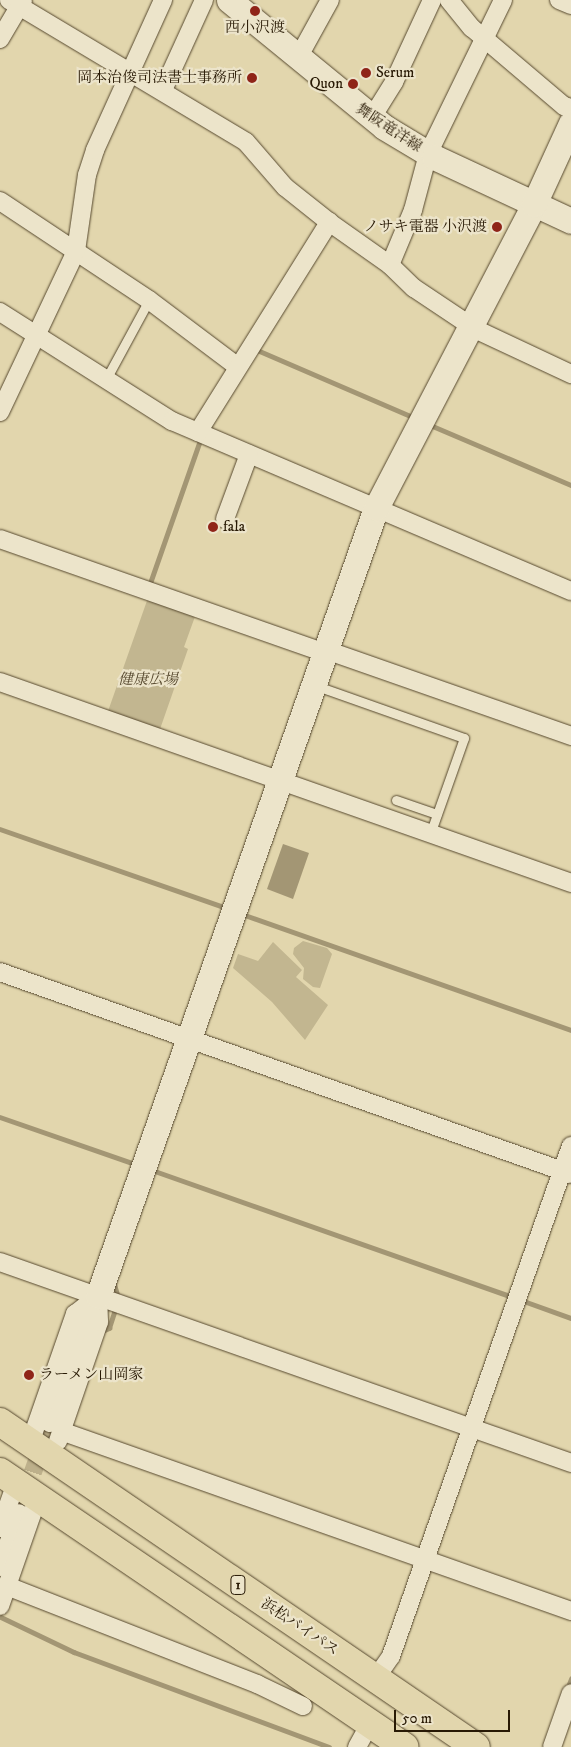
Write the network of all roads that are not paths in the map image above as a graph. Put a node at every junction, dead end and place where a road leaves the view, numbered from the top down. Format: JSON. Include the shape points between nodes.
{"nodes":[{"id":1,"x":163,"y":0,"type":"edge"},
{"id":2,"x":204,"y":0,"type":"edge"},
{"id":3,"x":229,"y":0,"type":"edge"},
{"id":4,"x":330,"y":0,"type":"edge"},
{"id":5,"x":432,"y":0,"type":"edge"},
{"id":6,"x":449,"y":0,"type":"edge"},
{"id":7,"x":503,"y":0,"type":"edge"},
{"id":8,"x":559,"y":0,"type":"edge"},
{"id":9,"x":17,"y":2,"type":"edge"},
{"id":10,"x":571,"y":5,"type":"edge"},
{"id":11,"x":484,"y":38,"type":"junction"},
{"id":12,"x":0,"y":39,"type":"edge"},
{"id":13,"x":298,"y":58,"type":"junction"},
{"id":14,"x":131,"y":71,"type":"junction"},
{"id":15,"x":163,"y":90,"type":"junction"},
{"id":16,"x":571,"y":108,"type":"edge"},
{"id":17,"x":371,"y":118,"type":"junction"},
{"id":18,"x":571,"y":124,"type":"edge"},
{"id":19,"x":428,"y":154,"type":"junction"},
{"id":20,"x":0,"y":201,"type":"edge"},
{"id":21,"x":534,"y":204,"type":"junction"},
{"id":22,"x":329,"y":222,"type":"junction"},
{"id":23,"x":571,"y":222,"type":"edge"},
{"id":24,"x":76,"y":251,"type":"junction"},
{"id":25,"x":390,"y":265,"type":"junction"},
{"id":26,"x":149,"y":300,"type":"junction"},
{"id":27,"x":0,"y":312,"type":"edge"},
{"id":28,"x":469,"y":325,"type":"junction"},
{"id":29,"x":36,"y":334,"type":"junction"},
{"id":30,"x":238,"y":367,"type":"junction"},
{"id":31,"x":571,"y":374,"type":"edge"},
{"id":32,"x":105,"y":380,"type":"junction"},
{"id":33,"x":0,"y":412,"type":"edge"},
{"id":34,"x":198,"y":432,"type":"junction"},
{"id":35,"x":249,"y":454,"type":"junction"},
{"id":36,"x":376,"y":508,"type":"junction"},
{"id":37,"x":225,"y":519,"type":"dead end"},
{"id":38,"x":0,"y":538,"type":"edge"},
{"id":39,"x":571,"y":591,"type":"edge"},
{"id":40,"x":326,"y":651,"type":"junction"},
{"id":41,"x":0,"y":682,"type":"edge"},
{"id":42,"x":314,"y":685,"type":"junction"},
{"id":43,"x":571,"y":736,"type":"edge"},
{"id":44,"x":280,"y":781,"type":"junction"},
{"id":45,"x":396,"y":800,"type":"dead end"},
{"id":46,"x":437,"y":814,"type":"junction"},
{"id":47,"x":430,"y":834,"type":"junction"},
{"id":48,"x":571,"y":883,"type":"edge"},
{"id":49,"x":0,"y":972,"type":"edge"},
{"id":50,"x":189,"y":1039,"type":"junction"},
{"id":51,"x":571,"y":1146,"type":"edge"},
{"id":52,"x":567,"y":1172,"type":"edge"},
{"id":53,"x":0,"y":1262,"type":"edge"},
{"id":54,"x":98,"y":1296,"type":"junction"},
{"id":55,"x":0,"y":1422,"type":"edge"},
{"id":56,"x":56,"y":1427,"type":"junction"},
{"id":57,"x":471,"y":1428,"type":"junction"},
{"id":58,"x":41,"y":1450,"type":"junction"},
{"id":59,"x":571,"y":1463,"type":"edge"},
{"id":60,"x":18,"y":1491,"type":"edge"},
{"id":61,"x":0,"y":1528,"type":"edge"},
{"id":62,"x":425,"y":1559,"type":"junction"},
{"id":63,"x":0,"y":1567,"type":"edge"},
{"id":64,"x":7,"y":1586,"type":"junction"},
{"id":65,"x":0,"y":1606,"type":"edge"},
{"id":66,"x":571,"y":1611,"type":"edge"},
{"id":67,"x":375,"y":1679,"type":"junction"},
{"id":68,"x":571,"y":1693,"type":"edge"},
{"id":69,"x":303,"y":1706,"type":"dead end"},
{"id":70,"x":363,"y":1735,"type":"edge"},
{"id":71,"x":560,"y":1738,"type":"edge"},
{"id":72,"x":404,"y":1747,"type":"edge"},
{"id":73,"x":476,"y":1747,"type":"edge"}],
"edges":[{"from":1,"to":14,"type":"street"},
{"from":2,"to":15,"type":"street"},
{"from":3,"to":13,"type":"street","name":"舞阪竜洋線"},
{"from":4,"to":13,"type":"street"},
{"from":5,"to":17,"type":"street","via":[[394,82]]},
{"from":6,"to":11,"type":"street"},
{"from":7,"to":11,"type":"street"},
{"from":8,"to":10,"type":"street"},
{"from":9,"to":12,"type":"street"},
{"from":9,"to":14,"type":"street"},
{"from":11,"to":16,"type":"street","via":[[564,106]]},
{"from":11,"to":19,"type":"street"},
{"from":13,"to":17,"type":"street","name":"舞阪竜洋線"},
{"from":14,"to":15,"type":"street"},
{"from":14,"to":24,"type":"street","via":[[90,162]]},
{"from":15,"to":22,"type":"street","via":[[246,142],[285,186]]},
{"from":17,"to":19,"type":"street","name":"舞阪竜洋線"},
{"from":18,"to":21,"type":"street"},
{"from":19,"to":21,"type":"street","name":"舞阪竜洋線"},
{"from":19,"to":25,"type":"street","via":[[413,210]]},
{"from":20,"to":24,"type":"street"},
{"from":21,"to":23,"type":"street","name":"舞阪竜洋線"},
{"from":21,"to":28,"type":"street"},
{"from":22,"to":25,"type":"street"},
{"from":22,"to":30,"type":"street"},
{"from":24,"to":26,"type":"street"},
{"from":24,"to":29,"type":"street"},
{"from":25,"to":28,"type":"street","via":[[414,288]]},
{"from":26,"to":30,"type":"street"},
{"from":26,"to":32,"type":"lane"},
{"from":27,"to":29,"type":"street"},
{"from":28,"to":31,"type":"street"},
{"from":28,"to":36,"type":"street"},
{"from":29,"to":32,"type":"street"},
{"from":29,"to":33,"type":"street"},
{"from":30,"to":34,"type":"street"},
{"from":32,"to":34,"type":"street","via":[[158,414]]},
{"from":34,"to":35,"type":"street"},
{"from":35,"to":36,"type":"street"},
{"from":35,"to":37,"type":"street"},
{"from":36,"to":39,"type":"street"},
{"from":36,"to":40,"type":"street"},
{"from":38,"to":40,"type":"street"},
{"from":40,"to":42,"type":"street"},
{"from":40,"to":43,"type":"street"},
{"from":41,"to":44,"type":"street"},
{"from":42,"to":44,"type":"street"},
{"from":42,"to":46,"type":"lane","via":[[464,738]]},
{"from":44,"to":47,"type":"street"},
{"from":44,"to":50,"type":"street"},
{"from":45,"to":46,"type":"lane"},
{"from":46,"to":47,"type":"lane"},
{"from":47,"to":48,"type":"street"},
{"from":49,"to":50,"type":"street"},
{"from":50,"to":52,"type":"street"},
{"from":50,"to":54,"type":"street"},
{"from":51,"to":52,"type":"street"},
{"from":52,"to":57,"type":"street"},
{"from":53,"to":54,"type":"street"},
{"from":54,"to":56,"type":"street","via":[[87,1318]]},
{"from":54,"to":57,"type":"street"},
{"from":54,"to":58,"type":"street","via":[[75,1314]]},
{"from":55,"to":58,"type":"highway","name":"浜松バイパス","number":"1"},
{"from":56,"to":58,"type":"street"},
{"from":56,"to":62,"type":"street"},
{"from":57,"to":59,"type":"street"},
{"from":57,"to":62,"type":"street"},
{"from":58,"to":67,"type":"highway","name":"浜松バイパス","number":"1"},
{"from":60,"to":61,"type":"street"},
{"from":60,"to":63,"type":"street"},
{"from":60,"to":64,"type":"street"},
{"from":60,"to":70,"type":"highway"},
{"from":62,"to":66,"type":"street"},
{"from":62,"to":67,"type":"street","via":[[391,1656]]},
{"from":64,"to":65,"type":"street"},
{"from":64,"to":69,"type":"street","via":[[257,1684]]},
{"from":67,"to":73,"type":"highway","name":"浜松バイパス","number":"1"},
{"from":68,"to":71,"type":"street"},
{"from":70,"to":72,"type":"highway"}]}
